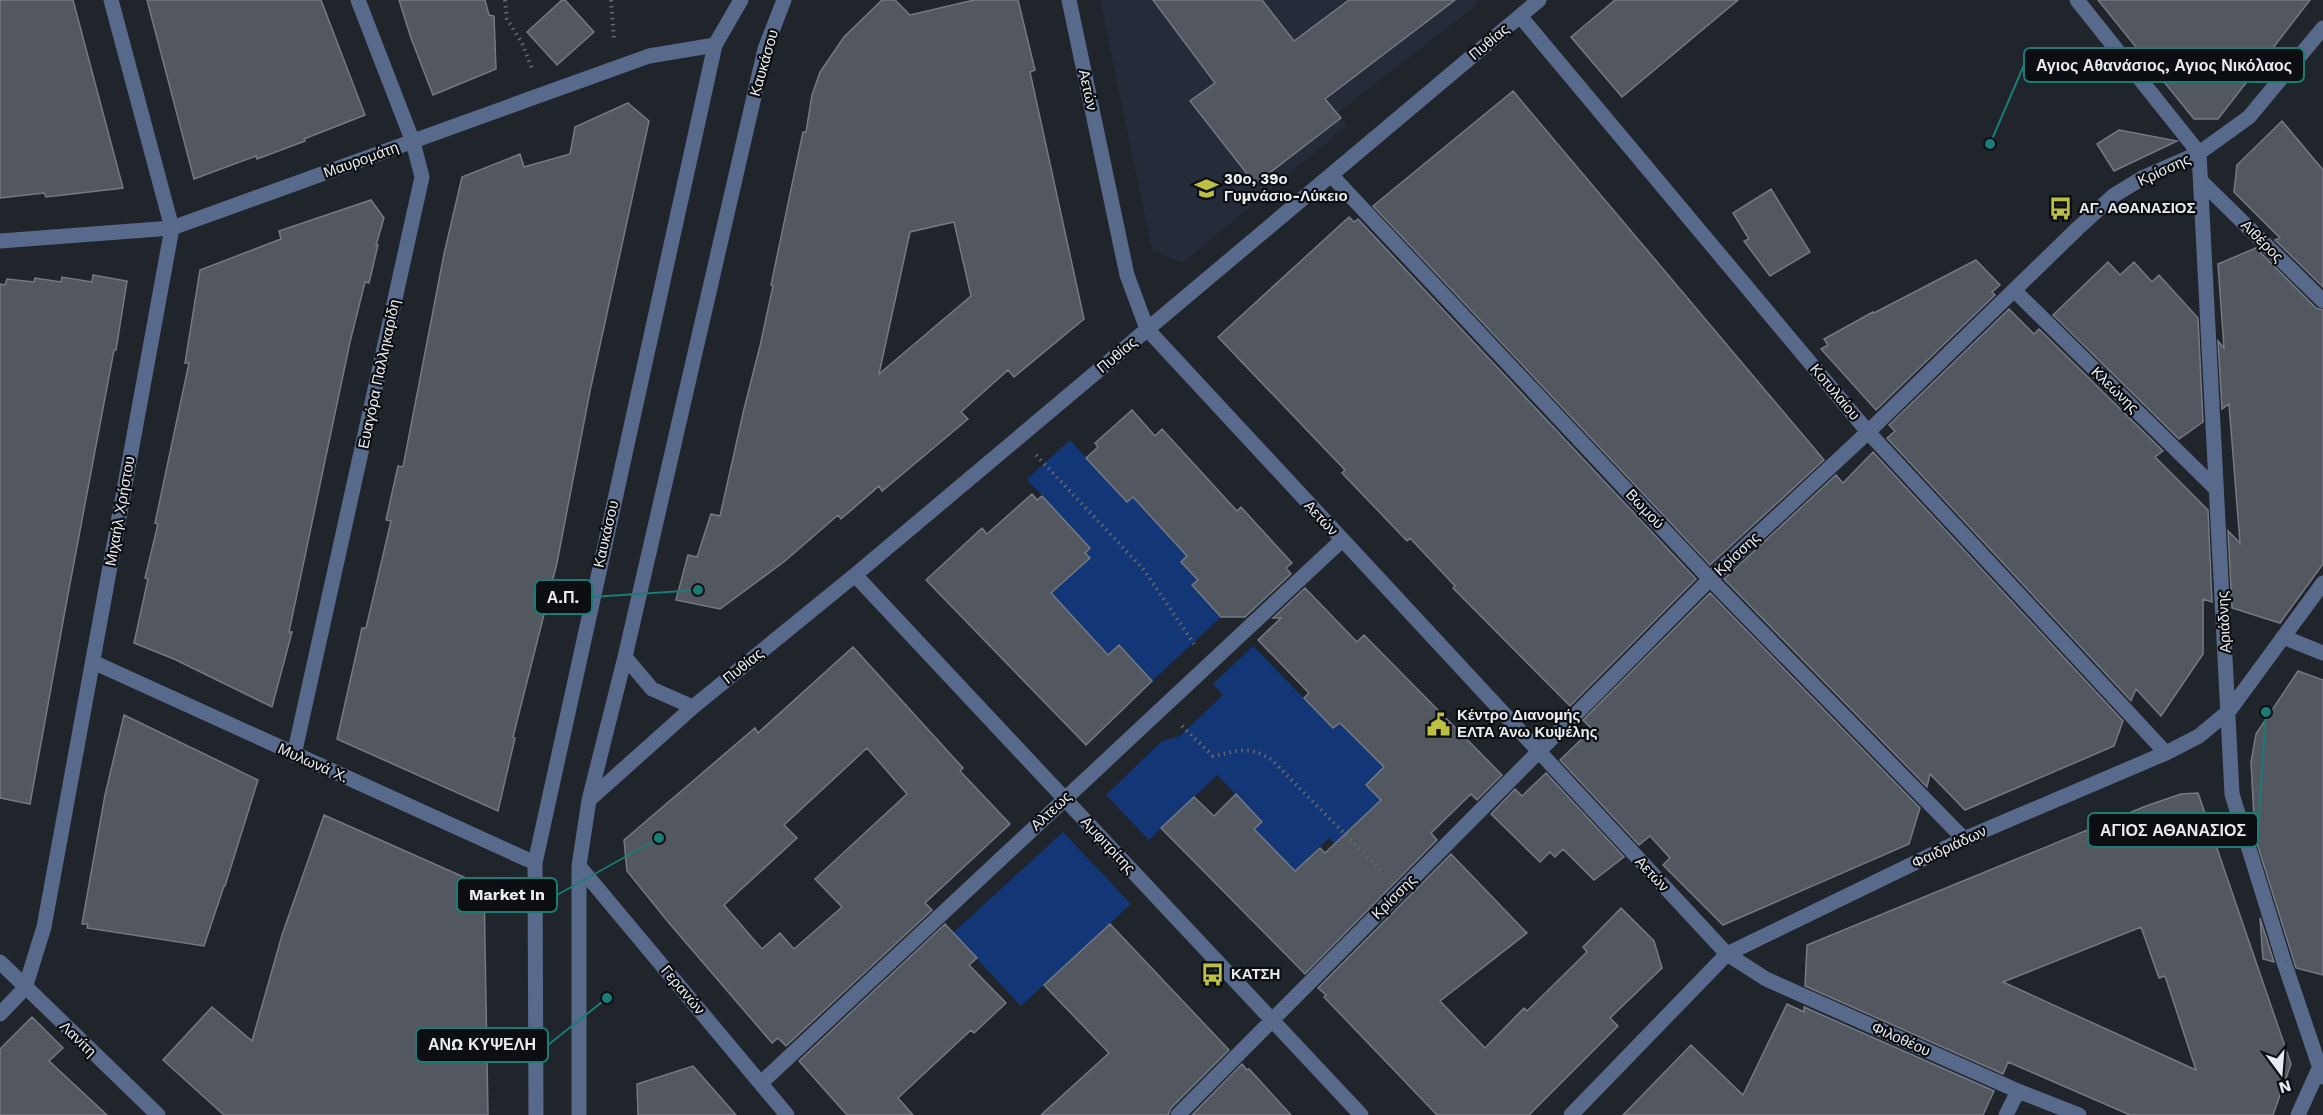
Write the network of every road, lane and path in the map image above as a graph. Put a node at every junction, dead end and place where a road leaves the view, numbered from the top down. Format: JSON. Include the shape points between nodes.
{"nodes":[{"id":1,"x":111,"y":0,"type":"edge"},
{"id":2,"x":358,"y":0,"type":"edge"},
{"id":3,"x":505,"y":0,"type":"edge"},
{"id":4,"x":611,"y":0,"type":"edge"},
{"id":5,"x":741,"y":0,"type":"edge"},
{"id":6,"x":784,"y":0,"type":"edge"},
{"id":7,"x":1070,"y":0,"type":"edge"},
{"id":8,"x":1539,"y":0,"type":"edge"},
{"id":9,"x":2077,"y":0,"type":"edge"},
{"id":10,"x":1520,"y":16,"type":"junction"},
{"id":11,"x":2323,"y":28,"type":"edge"},
{"id":12,"x":715,"y":45,"type":"junction"},
{"id":13,"x":615,"y":68,"type":"junction"},
{"id":14,"x":542,"y":94,"type":"junction"},
{"id":15,"x":413,"y":142,"type":"junction"},
{"id":16,"x":2199,"y":153,"type":"junction"},
{"id":17,"x":1331,"y":175,"type":"junction"},
{"id":18,"x":2201,"y":181,"type":"junction"},
{"id":19,"x":172,"y":228,"type":"junction"},
{"id":20,"x":0,"y":241,"type":"edge"},
{"id":21,"x":2014,"y":290,"type":"junction"},
{"id":22,"x":2323,"y":301,"type":"edge"},
{"id":23,"x":1147,"y":330,"type":"junction"},
{"id":24,"x":1868,"y":432,"type":"junction"},
{"id":25,"x":1018,"y":437,"type":"junction"},
{"id":26,"x":2216,"y":489,"type":"junction"},
{"id":27,"x":1342,"y":540,"type":"junction"},
{"id":28,"x":855,"y":575,"type":"junction"},
{"id":29,"x":1710,"y":579,"type":"junction"},
{"id":30,"x":2323,"y":583,"type":"edge"},
{"id":31,"x":2283,"y":637,"type":"junction"},
{"id":32,"x":2323,"y":653,"type":"edge"},
{"id":33,"x":625,"y":657,"type":"junction"},
{"id":34,"x":93,"y":662,"type":"junction"},
{"id":35,"x":1209,"y":664,"type":"junction"},
{"id":36,"x":1163,"y":706,"type":"junction"},
{"id":37,"x":693,"y":707,"type":"junction"},
{"id":38,"x":2229,"y":711,"type":"junction"},
{"id":39,"x":1539,"y":752,"type":"junction"},
{"id":40,"x":2166,"y":753,"type":"junction"},
{"id":41,"x":294,"y":755,"type":"junction"},
{"id":42,"x":1064,"y":798,"type":"junction"},
{"id":43,"x":589,"y":800,"type":"junction"},
{"id":44,"x":1964,"y":839,"type":"junction"},
{"id":45,"x":535,"y":863,"type":"junction"},
{"id":46,"x":579,"y":866,"type":"junction"},
{"id":47,"x":1400,"y":890,"type":"junction"},
{"id":48,"x":1727,"y":954,"type":"junction"},
{"id":49,"x":0,"y":962,"type":"edge"},
{"id":50,"x":25,"y":988,"type":"junction"},
{"id":51,"x":0,"y":1014,"type":"edge"},
{"id":52,"x":1273,"y":1021,"type":"junction"},
{"id":53,"x":2322,"y":1067,"type":"edge"},
{"id":54,"x":761,"y":1083,"type":"junction"},
{"id":55,"x":2018,"y":1090,"type":"junction"},
{"id":56,"x":158,"y":1115,"type":"edge"},
{"id":57,"x":536,"y":1115,"type":"edge"},
{"id":58,"x":579,"y":1115,"type":"edge"},
{"id":59,"x":787,"y":1115,"type":"edge"},
{"id":60,"x":1178,"y":1115,"type":"edge"},
{"id":61,"x":1361,"y":1115,"type":"edge"},
{"id":62,"x":1571,"y":1115,"type":"edge"},
{"id":63,"x":2006,"y":1115,"type":"edge"},
{"id":64,"x":2079,"y":1115,"type":"edge"},
{"id":65,"x":2298,"y":1115,"type":"edge"}],
"edges":[{"from":1,"to":19,"type":"street","name":"Μιχαήλ Χρήστου"},
{"from":2,"to":15,"type":"street","name":"Ευαγόρα Παλληκαρίδη"},
{"from":3,"to":14,"type":"path","via":[[507,19],[522,43]]},
{"from":4,"to":13,"type":"path"},
{"from":5,"to":12,"type":"street","name":"Καυκάσου"},
{"from":6,"to":33,"type":"street","name":"Καυκάσου","via":[[765,49]]},
{"from":7,"to":23,"type":"street","name":"Αετών","via":[[1127,275]]},
{"from":8,"to":10,"type":"street","name":"Πυθίας"},
{"from":9,"to":16,"type":"street"},
{"from":10,"to":17,"type":"street","name":"Πυθίας"},
{"from":10,"to":24,"type":"street","name":"Κοτυλαίου"},
{"from":11,"to":16,"type":"street","name":"Κρίσσης","via":[[2249,117]]},
{"from":12,"to":13,"type":"street","name":"Μαυρομάτη","via":[[649,56]]},
{"from":12,"to":45,"type":"street","name":"Καυκάσου"},
{"from":13,"to":14,"type":"street","name":"Μαυρομάτη"},
{"from":14,"to":15,"type":"street","name":"Μαυρομάτη"},
{"from":15,"to":19,"type":"street","name":"Μαυρομάτη"},
{"from":15,"to":41,"type":"street","name":"Ευαγόρα Παλληκαρίδη","via":[[422,177]]},
{"from":16,"to":18,"type":"street","name":"Αριάδνης"},
{"from":16,"to":21,"type":"street","name":"Κρίσσης","via":[[2144,177],[2113,196]]},
{"from":17,"to":23,"type":"street","name":"Πυθίας"},
{"from":17,"to":29,"type":"street","name":"Βωμού"},
{"from":18,"to":22,"type":"street","name":"Αιθέρος"},
{"from":18,"to":26,"type":"street","name":"Αριάδνης"},
{"from":19,"to":20,"type":"street","name":"Μαυρομάτη"},
{"from":19,"to":34,"type":"street","name":"Μιχαήλ Χρήστου"},
{"from":21,"to":24,"type":"street","name":"Κρίσσης"},
{"from":21,"to":26,"type":"street","name":"Κλεώνης"},
{"from":23,"to":25,"type":"street","name":"Πυθίας"},
{"from":23,"to":27,"type":"street","name":"Αετών"},
{"from":24,"to":29,"type":"street","name":"Κρίσσης"},
{"from":24,"to":40,"type":"street","name":"Κοτυλαίου"},
{"from":25,"to":28,"type":"street","name":"Πυθίας"},
{"from":25,"to":35,"type":"path","via":[[1144,570]]},
{"from":26,"to":38,"type":"street","name":"Αριάδνης"},
{"from":27,"to":35,"type":"street","name":"Αλτεως"},
{"from":27,"to":39,"type":"street","name":"Αετών"},
{"from":28,"to":37,"type":"street","name":"Πυθίας"},
{"from":28,"to":42,"type":"street","name":"Αμφιτρίτης"},
{"from":29,"to":39,"type":"street","name":"Κρίσσης"},
{"from":29,"to":44,"type":"street","name":"Βωμού"},
{"from":30,"to":31,"type":"street","name":"Φαιδριάδων"},
{"from":31,"to":32,"type":"street"},
{"from":31,"to":38,"type":"street","name":"Φαιδριάδων"},
{"from":33,"to":37,"type":"street","via":[[652,689]]},
{"from":33,"to":43,"type":"street","name":"Καυκάσου"},
{"from":34,"to":41,"type":"street","name":"Μυλωνά Χ."},
{"from":34,"to":50,"type":"street","name":"Μιχαήλ Χρήστου","via":[[44,927]]},
{"from":35,"to":36,"type":"street","name":"Αλτεως"},
{"from":36,"to":42,"type":"street","name":"Αλτεως"},
{"from":36,"to":47,"type":"path","via":[[1214,756],[1244,749],[1258,751],[1272,760]]},
{"from":37,"to":43,"type":"street","name":"Πυθίας"},
{"from":38,"to":40,"type":"street","name":"Φαιδριάδων","via":[[2199,736]]},
{"from":38,"to":53,"type":"street","name":"Αριάδνης","via":[[2232,794],[2280,950]]},
{"from":39,"to":47,"type":"street","name":"Κρίσσης"},
{"from":39,"to":48,"type":"street","name":"Αετών"},
{"from":40,"to":44,"type":"street","name":"Φαιδριάδων"},
{"from":41,"to":45,"type":"street","name":"Μυλωνά Χ."},
{"from":42,"to":52,"type":"street","name":"Αμφιτρίτης"},
{"from":42,"to":54,"type":"street","name":"Αλτεως"},
{"from":43,"to":46,"type":"street","name":"Καυκάσου"},
{"from":44,"to":48,"type":"street","name":"Φαιδριάδων"},
{"from":45,"to":57,"type":"street","name":"Καυκάσου"},
{"from":46,"to":54,"type":"street","name":"Γερανών"},
{"from":46,"to":58,"type":"street","name":"Καυκάσου"},
{"from":47,"to":52,"type":"street","name":"Κρίσσης"},
{"from":48,"to":55,"type":"street","name":"Φιλοθέου","via":[[1766,979]]},
{"from":48,"to":62,"type":"street","name":"Φαιδριάδων"},
{"from":49,"to":50,"type":"street","name":"Λανίτη"},
{"from":50,"to":51,"type":"street","name":"Μιχαήλ Χρήστου"},
{"from":50,"to":56,"type":"street","name":"Λανίτη"},
{"from":52,"to":60,"type":"street","name":"Κρίσσης"},
{"from":52,"to":61,"type":"street","name":"Αμφιτρίτης"},
{"from":53,"to":65,"type":"street"},
{"from":54,"to":59,"type":"street","name":"Γερανών"},
{"from":55,"to":63,"type":"street"},
{"from":55,"to":64,"type":"street","name":"Φιλοθέου"}]}
